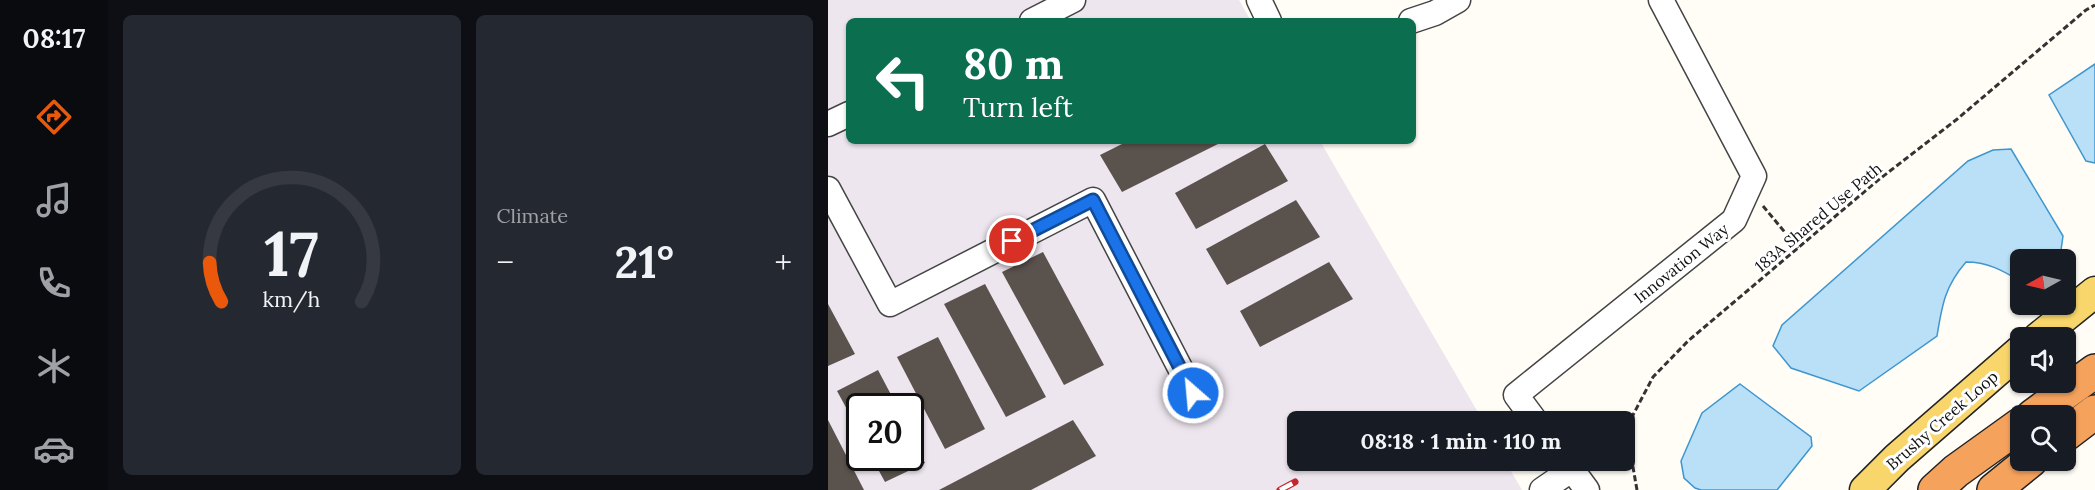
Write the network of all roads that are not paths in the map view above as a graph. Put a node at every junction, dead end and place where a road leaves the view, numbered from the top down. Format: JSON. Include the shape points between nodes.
{"nodes":[{"id":1,"x":1073,"y":0,"type":"edge"},
{"id":2,"x":1260,"y":0,"type":"edge"},
{"id":3,"x":1458,"y":0,"type":"edge"},
{"id":4,"x":1661,"y":0,"type":"edge"},
{"id":5,"x":1038,"y":18,"type":"edge"},
{"id":6,"x":1268,"y":18,"type":"edge"},
{"id":7,"x":1416,"y":19,"type":"edge"},
{"id":8,"x":846,"y":115,"type":"edge"},
{"id":9,"x":828,"y":124,"type":"edge"},
{"id":10,"x":828,"y":189,"type":"edge"},
{"id":11,"x":2095,"y":292,"type":"edge"},
{"id":12,"x":2052,"y":327,"type":"edge"},
{"id":13,"x":2010,"y":360,"type":"edge"},
{"id":14,"x":2095,"y":371,"type":"edge"},
{"id":15,"x":1193,"y":393,"type":"dead end"},
{"id":16,"x":2048,"y":405,"type":"edge"},
{"id":17,"x":1528,"y":411,"type":"edge"},
{"id":18,"x":2095,"y":412,"type":"edge"},
{"id":19,"x":2076,"y":426,"type":"edge"},
{"id":20,"x":2010,"y":432,"type":"edge"},
{"id":21,"x":1562,"y":471,"type":"edge"},
{"id":22,"x":1573,"y":471,"type":"edge"},
{"id":23,"x":2017,"y":471,"type":"edge"},
{"id":24,"x":1542,"y":490,"type":"edge"},
{"id":25,"x":1587,"y":490,"type":"edge"},
{"id":26,"x":1865,"y":490,"type":"edge"},
{"id":27,"x":1935,"y":490,"type":"edge"},
{"id":28,"x":1994,"y":490,"type":"edge"}],
"edges":[{"from":1,"to":5,"type":"street"},
{"from":2,"to":6,"type":"street"},
{"from":3,"to":7,"type":"street"},
{"from":4,"to":17,"type":"street","name":"Innovation Way","via":[[1754,176],[1734,220],[1516,395]]},
{"from":8,"to":9,"type":"street"},
{"from":10,"to":15,"type":"street","via":[[890,304],[1093,200]]},
{"from":11,"to":12,"type":"main road"},
{"from":13,"to":26,"type":"main road","name":"Brushy Creek Loop"},
{"from":14,"to":16,"type":"highway"},
{"from":18,"to":19,"type":"highway"},
{"from":20,"to":27,"type":"highway"},
{"from":21,"to":24,"type":"street"},
{"from":22,"to":25,"type":"street"},
{"from":23,"to":28,"type":"highway"}]}
